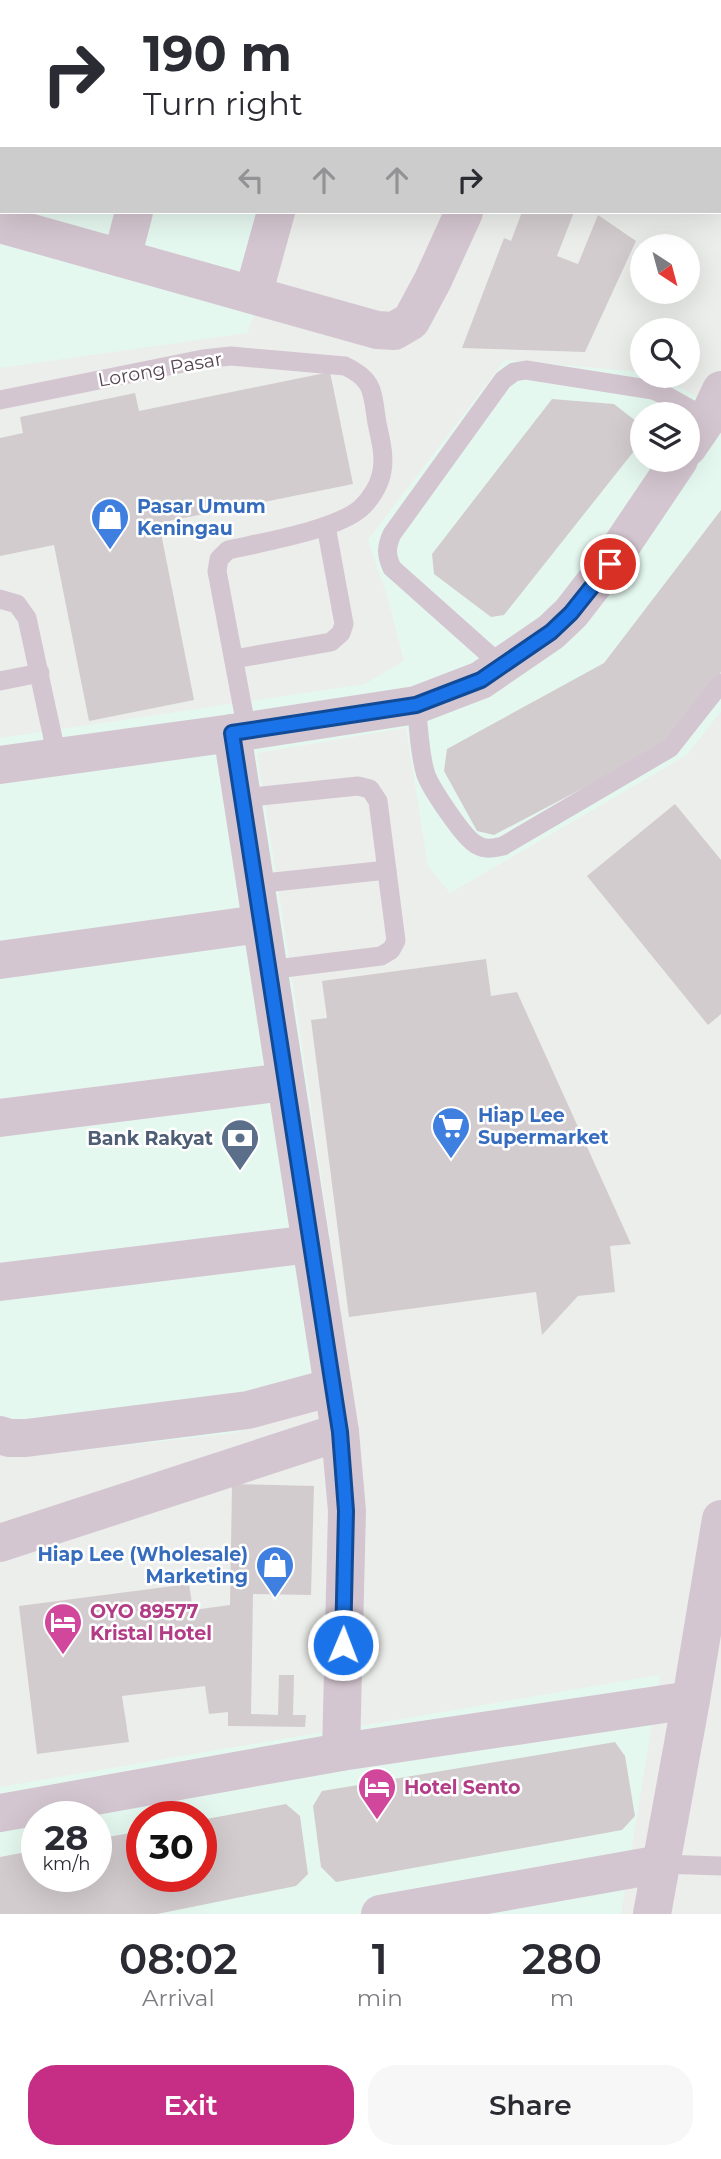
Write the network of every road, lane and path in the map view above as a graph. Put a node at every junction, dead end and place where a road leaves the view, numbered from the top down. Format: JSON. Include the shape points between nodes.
{"nodes":[{"id":1,"x":133,"y":214,"type":"edge"},
{"id":2,"x":275,"y":214,"type":"edge"},
{"id":3,"x":463,"y":214,"type":"edge"},
{"id":4,"x":0,"y":224,"type":"edge"},
{"id":5,"x":122,"y":258,"type":"junction"},
{"id":6,"x":253,"y":295,"type":"junction"},
{"id":7,"x":0,"y":400,"type":"edge"},
{"id":8,"x":709,"y":420,"type":"edge"},
{"id":9,"x":671,"y":472,"type":"edge"},
{"id":10,"x":327,"y":526,"type":"junction"},
{"id":11,"x":0,"y":599,"type":"edge"},
{"id":12,"x":234,"y":659,"type":"junction"},
{"id":13,"x":502,"y":666,"type":"junction"},
{"id":14,"x":40,"y":673,"type":"junction"},
{"id":15,"x":0,"y":681,"type":"edge"},
{"id":16,"x":721,"y":684,"type":"edge"},
{"id":17,"x":416,"y":705,"type":"junction"},
{"id":18,"x":239,"y":732,"type":"junction"},
{"id":19,"x":57,"y":757,"type":"junction"},
{"id":20,"x":0,"y":765,"type":"edge"},
{"id":21,"x":242,"y":798,"type":"junction"},
{"id":22,"x":387,"y":870,"type":"junction"},
{"id":23,"x":255,"y":884,"type":"junction"},
{"id":24,"x":260,"y":924,"type":"junction"},
{"id":25,"x":0,"y":960,"type":"edge"},
{"id":26,"x":268,"y":970,"type":"junction"},
{"id":27,"x":285,"y":1082,"type":"junction"},
{"id":28,"x":0,"y":1118,"type":"edge"},
{"id":29,"x":311,"y":1244,"type":"junction"},
{"id":30,"x":0,"y":1282,"type":"edge"},
{"id":31,"x":333,"y":1387,"type":"junction"},
{"id":32,"x":340,"y":1432,"type":"junction"},
{"id":33,"x":0,"y":1435,"type":"edge"},
{"id":34,"x":721,"y":1519,"type":"edge"},
{"id":35,"x":0,"y":1543,"type":"edge"},
{"id":36,"x":716,"y":1592,"type":"edge"},
{"id":37,"x":691,"y":1699,"type":"junction"},
{"id":38,"x":341,"y":1752,"type":"junction"},
{"id":39,"x":0,"y":1813,"type":"edge"},
{"id":40,"x":661,"y":1864,"type":"junction"},
{"id":41,"x":721,"y":1866,"type":"edge"},
{"id":42,"x":380,"y":1914,"type":"edge"},
{"id":43,"x":652,"y":1914,"type":"edge"}],
"edges":[{"from":1,"to":5,"type":"street"},
{"from":2,"to":6,"type":"street"},
{"from":3,"to":6,"type":"street","via":[[411,321],[394,331]]},
{"from":4,"to":5,"type":"street"},
{"from":5,"to":6,"type":"street"},
{"from":7,"to":10,"type":"lane","name":"Lorong Pasar","via":[[231,356],[345,366],[362,373],[372,389],[382,470],[363,507]]},
{"from":8,"to":13,"type":"lane","via":[[653,390],[526,370],[503,380],[386,546],[392,568]]},
{"from":9,"to":13,"type":"street","via":[[571,613]]},
{"from":10,"to":12,"type":"lane","via":[[228,550],[219,559],[217,571]]},
{"from":10,"to":12,"type":"lane","via":[[344,624],[341,633],[331,642]]},
{"from":11,"to":14,"type":"lane","via":[[17,604],[27,618]]},
{"from":12,"to":18,"type":"lane"},
{"from":13,"to":17,"type":"street","via":[[481,680]]},
{"from":14,"to":15,"type":"lane"},
{"from":14,"to":19,"type":"lane"},
{"from":16,"to":17,"type":"lane","via":[[670,748],[492,849],[477,846],[467,837],[430,785]]},
{"from":17,"to":18,"type":"street"},
{"from":18,"to":19,"type":"street"},
{"from":18,"to":21,"type":"street"},
{"from":19,"to":20,"type":"street"},
{"from":21,"to":22,"type":"lane","via":[[358,786],[370,789],[379,801]]},
{"from":21,"to":23,"type":"street"},
{"from":22,"to":23,"type":"lane"},
{"from":22,"to":26,"type":"lane","via":[[396,941],[391,950],[381,956]]},
{"from":23,"to":24,"type":"street"},
{"from":24,"to":25,"type":"street"},
{"from":24,"to":26,"type":"street"},
{"from":26,"to":27,"type":"street"},
{"from":27,"to":28,"type":"street"},
{"from":27,"to":29,"type":"street"},
{"from":29,"to":30,"type":"street"},
{"from":29,"to":31,"type":"street"},
{"from":31,"to":32,"type":"street"},
{"from":31,"to":33,"type":"street","via":[[248,1410],[26,1438]]},
{"from":32,"to":35,"type":"street"},
{"from":32,"to":38,"type":"street","via":[[346,1511]]},
{"from":34,"to":36,"type":"street"},
{"from":36,"to":37,"type":"street"},
{"from":37,"to":38,"type":"street"},
{"from":37,"to":40,"type":"street"},
{"from":38,"to":39,"type":"street"},
{"from":40,"to":41,"type":"lane"},
{"from":40,"to":42,"type":"street"},
{"from":40,"to":43,"type":"street"}]}
